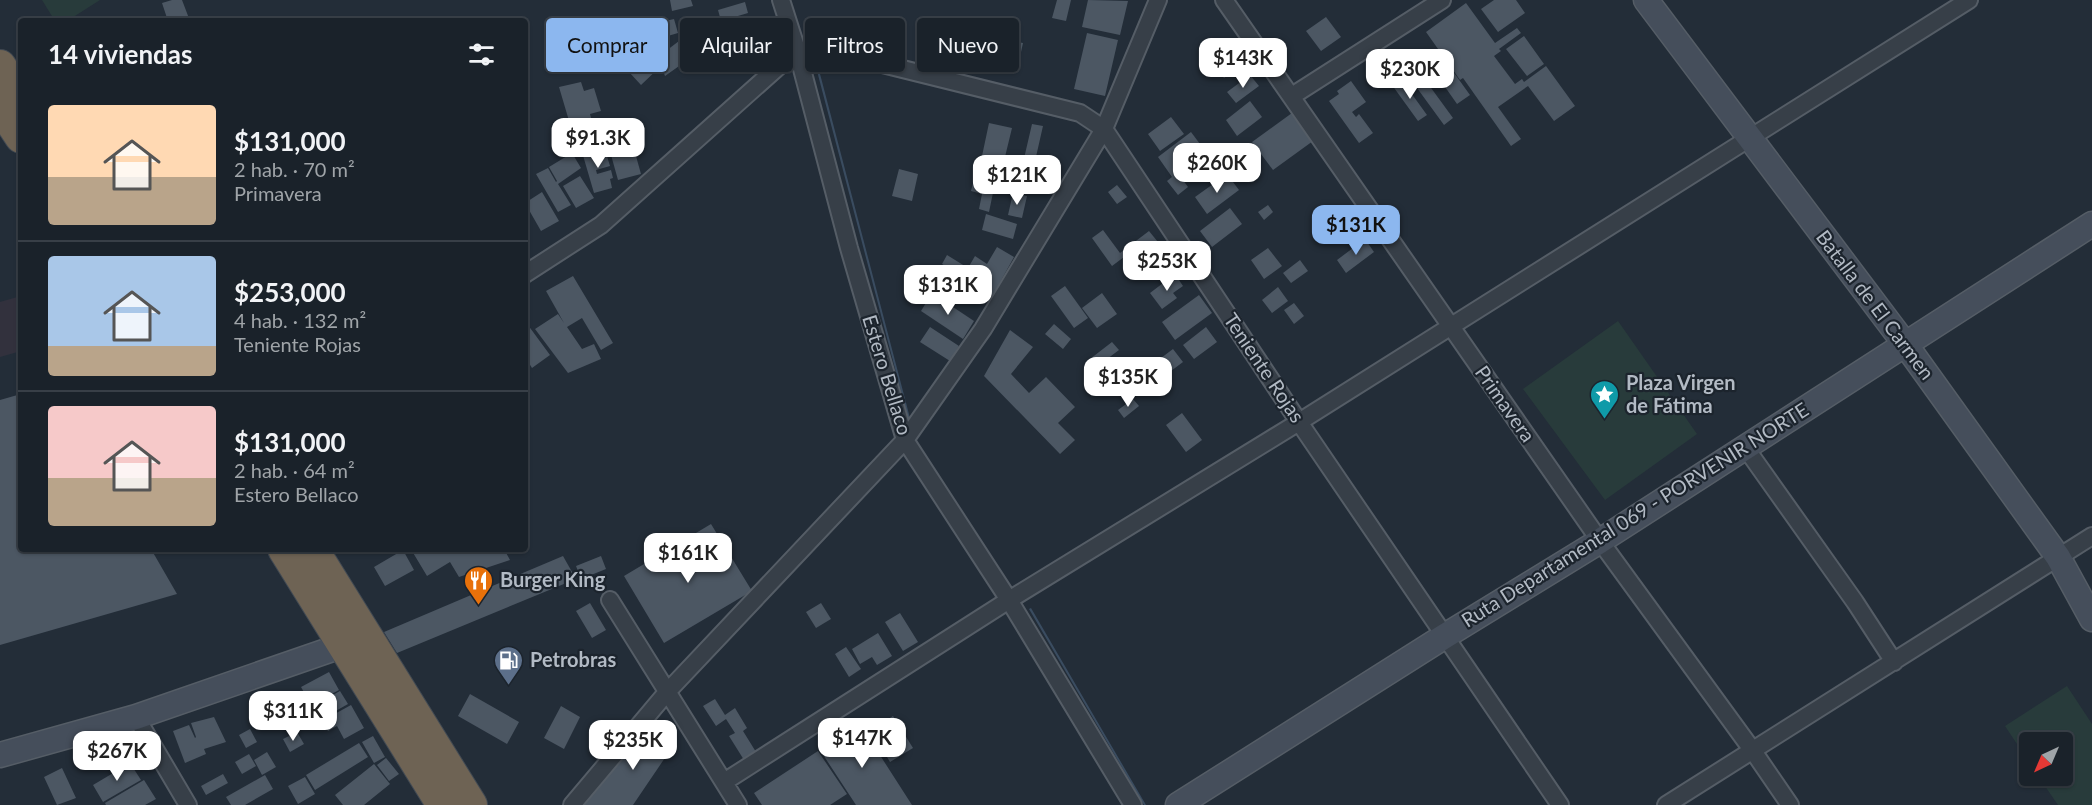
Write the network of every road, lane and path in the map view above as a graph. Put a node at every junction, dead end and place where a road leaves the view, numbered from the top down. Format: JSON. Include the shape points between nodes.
{"nodes":[{"id":1,"x":780,"y":0,"type":"edge"},
{"id":2,"x":1158,"y":0,"type":"edge"},
{"id":3,"x":1224,"y":0,"type":"edge"},
{"id":4,"x":1442,"y":0,"type":"edge"},
{"id":5,"x":1646,"y":0,"type":"edge"},
{"id":6,"x":1968,"y":0,"type":"edge"},
{"id":7,"x":797,"y":50,"type":"junction"},
{"id":8,"x":0,"y":66,"type":"edge"},
{"id":9,"x":18,"y":93,"type":"edge"},
{"id":10,"x":1292,"y":96,"type":"junction"},
{"id":11,"x":0,"y":105,"type":"edge"},
{"id":12,"x":1104,"y":129,"type":"junction"},
{"id":13,"x":18,"y":132,"type":"edge"},
{"id":14,"x":1749,"y":139,"type":"junction"},
{"id":15,"x":2092,"y":224,"type":"edge"},
{"id":16,"x":528,"y":272,"type":"edge"},
{"id":17,"x":1451,"y":326,"type":"junction"},
{"id":18,"x":1905,"y":344,"type":"junction"},
{"id":19,"x":1299,"y":422,"type":"junction"},
{"id":20,"x":905,"y":440,"type":"junction"},
{"id":21,"x":1744,"y":447,"type":"junction"},
{"id":22,"x":2092,"y":536,"type":"edge"},
{"id":23,"x":1600,"y":541,"type":"junction"},
{"id":24,"x":286,"y":552,"type":"edge"},
{"id":25,"x":313,"y":552,"type":"edge"},
{"id":26,"x":2058,"y":557,"type":"junction"},
{"id":27,"x":610,"y":600,"type":"dead end"},
{"id":28,"x":1009,"y":600,"type":"junction"},
{"id":29,"x":2092,"y":619,"type":"edge"},
{"id":30,"x":1445,"y":636,"type":"junction"},
{"id":31,"x":353,"y":638,"type":"junction"},
{"id":32,"x":1894,"y":662,"type":"junction"},
{"id":33,"x":668,"y":691,"type":"junction"},
{"id":34,"x":136,"y":717,"type":"junction"},
{"id":35,"x":1753,"y":751,"type":"junction"},
{"id":36,"x":0,"y":754,"type":"edge"},
{"id":37,"x":724,"y":782,"type":"junction"},
{"id":38,"x":189,"y":805,"type":"edge"},
{"id":39,"x":443,"y":805,"type":"edge"},
{"id":40,"x":471,"y":805,"type":"edge"},
{"id":41,"x":572,"y":805,"type":"edge"},
{"id":42,"x":738,"y":805,"type":"edge"},
{"id":43,"x":1133,"y":805,"type":"edge"},
{"id":44,"x":1178,"y":805,"type":"edge"},
{"id":45,"x":1560,"y":805,"type":"edge"},
{"id":46,"x":1666,"y":805,"type":"edge"},
{"id":47,"x":1790,"y":805,"type":"edge"}],
"edges":[{"from":1,"to":7,"type":"street","name":"Estero Bellaco"},
{"from":2,"to":12,"type":"street"},
{"from":3,"to":10,"type":"street","name":"Primavera"},
{"from":4,"to":10,"type":"street"},
{"from":5,"to":14,"type":"street","name":"Batalla de El Carmen"},
{"from":6,"to":14,"type":"street"},
{"from":7,"to":12,"type":"street","name":"Teniente Rojas","via":[[834,52],[1080,113]]},
{"from":7,"to":16,"type":"street","via":[[601,225]]},
{"from":7,"to":20,"type":"street","name":"Estero Bellaco"},
{"from":8,"to":9,"type":"highway"},
{"from":10,"to":17,"type":"street","name":"Primavera"},
{"from":11,"to":13,"type":"highway"},
{"from":12,"to":19,"type":"street","name":"Teniente Rojas"},
{"from":12,"to":20,"type":"street","via":[[983,329]]},
{"from":14,"to":17,"type":"street"},
{"from":14,"to":18,"type":"street","name":"Batalla de El Carmen"},
{"from":15,"to":18,"type":"street","name":"Ruta Departamental 069 - PORVENIR NORTE"},
{"from":17,"to":19,"type":"street"},
{"from":17,"to":23,"type":"street","name":"Primavera"},
{"from":18,"to":21,"type":"street","name":"Ruta Departamental 069 - PORVENIR NORTE"},
{"from":18,"to":26,"type":"street","name":"Batalla de El Carmen"},
{"from":19,"to":28,"type":"street"},
{"from":19,"to":30,"type":"street","name":"Teniente Rojas"},
{"from":20,"to":28,"type":"street","name":"Estero Bellaco"},
{"from":20,"to":33,"type":"street"},
{"from":21,"to":23,"type":"street","name":"Ruta Departamental 069 - PORVENIR NORTE"},
{"from":21,"to":32,"type":"street"},
{"from":22,"to":26,"type":"street"},
{"from":23,"to":30,"type":"street","name":"Ruta Departamental 069 - PORVENIR NORTE"},
{"from":23,"to":35,"type":"street","name":"Primavera"},
{"from":24,"to":31,"type":"highway"},
{"from":25,"to":31,"type":"highway"},
{"from":26,"to":29,"type":"street","name":"Batalla de El Carmen"},
{"from":26,"to":32,"type":"street"},
{"from":27,"to":33,"type":"street"},
{"from":28,"to":37,"type":"street"},
{"from":28,"to":43,"type":"street","name":"Estero Bellaco"},
{"from":30,"to":44,"type":"street","name":"Ruta Departamental 069 - PORVENIR NORTE"},
{"from":30,"to":45,"type":"street","name":"Teniente Rojas"},
{"from":31,"to":34,"type":"street"},
{"from":31,"to":39,"type":"highway"},
{"from":31,"to":40,"type":"highway"},
{"from":32,"to":35,"type":"street"},
{"from":33,"to":37,"type":"street"},
{"from":33,"to":41,"type":"street"},
{"from":34,"to":36,"type":"street"},
{"from":34,"to":38,"type":"street"},
{"from":35,"to":46,"type":"street"},
{"from":35,"to":47,"type":"street","name":"Primavera"},
{"from":37,"to":42,"type":"street"}]}
